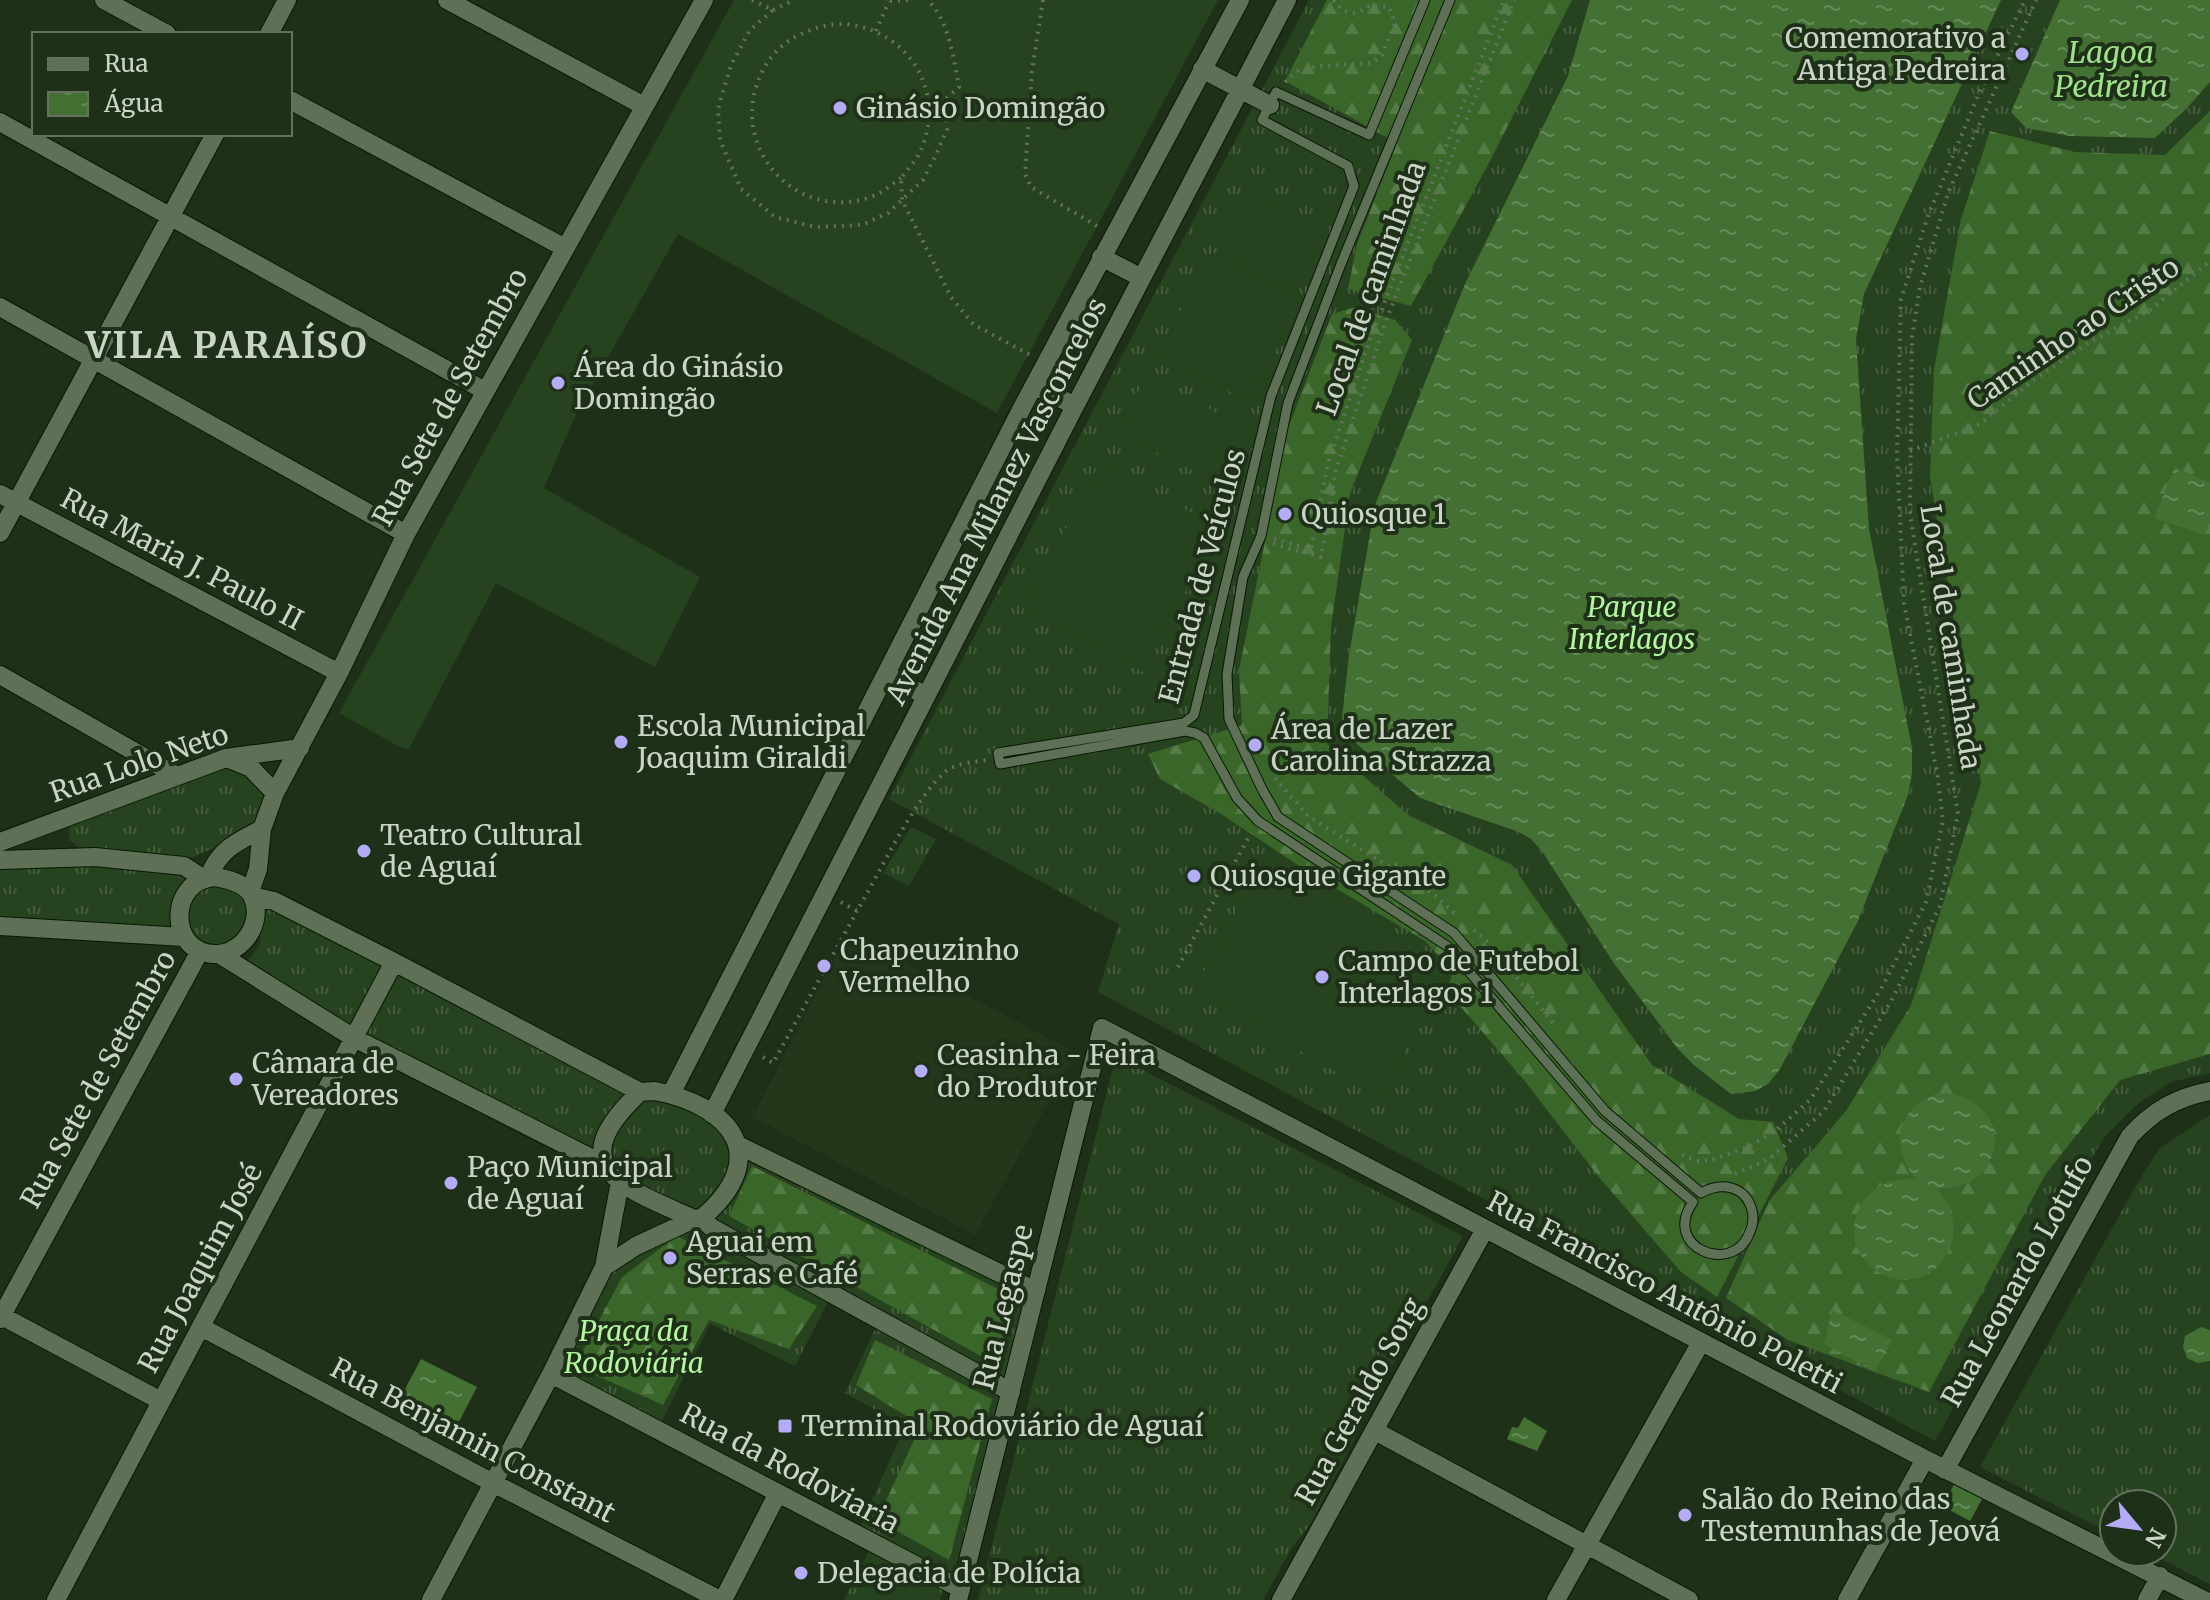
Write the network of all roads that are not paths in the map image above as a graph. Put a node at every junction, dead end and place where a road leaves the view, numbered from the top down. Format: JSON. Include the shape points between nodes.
{"nodes":[{"id":1,"x":104,"y":0,"type":"edge"},
{"id":2,"x":287,"y":0,"type":"edge"},
{"id":3,"x":447,"y":0,"type":"edge"},
{"id":4,"x":704,"y":0,"type":"edge"},
{"id":5,"x":1240,"y":0,"type":"edge"},
{"id":6,"x":1287,"y":0,"type":"edge"},
{"id":7,"x":1425,"y":0,"type":"edge"},
{"id":8,"x":1450,"y":0,"type":"edge"},
{"id":9,"x":163,"y":32,"type":"edge"},
{"id":10,"x":270,"y":32,"type":"edge"},
{"id":11,"x":1202,"y":69,"type":"junction"},
{"id":12,"x":1241,"y":90,"type":"junction"},
{"id":13,"x":292,"y":101,"type":"edge"},
{"id":14,"x":1270,"y":105,"type":"junction"},
{"id":15,"x":644,"y":106,"type":"junction"},
{"id":16,"x":0,"y":122,"type":"edge"},
{"id":17,"x":214,"y":136,"type":"edge"},
{"id":18,"x":170,"y":216,"type":"junction"},
{"id":19,"x":565,"y":248,"type":"junction"},
{"id":20,"x":1101,"y":257,"type":"junction"},
{"id":21,"x":1142,"y":278,"type":"junction"},
{"id":22,"x":0,"y":307,"type":"edge"},
{"id":23,"x":93,"y":359,"type":"junction"},
{"id":24,"x":1034,"y":385,"type":"junction"},
{"id":25,"x":485,"y":391,"type":"junction"},
{"id":26,"x":1075,"y":406,"type":"junction"},
{"id":27,"x":8,"y":498,"type":"edge"},
{"id":28,"x":0,"y":533,"type":"edge"},
{"id":29,"x":406,"y":534,"type":"junction"},
{"id":30,"x":339,"y":673,"type":"junction"},
{"id":31,"x":886,"y":674,"type":"junction"},
{"id":32,"x":0,"y":675,"type":"edge"},
{"id":33,"x":926,"y":696,"type":"junction"},
{"id":34,"x":300,"y":748,"type":"junction"},
{"id":35,"x":226,"y":758,"type":"junction"},
{"id":36,"x":177,"y":776,"type":"junction"},
{"id":37,"x":275,"y":793,"type":"junction"},
{"id":38,"x":262,"y":829,"type":"junction"},
{"id":39,"x":0,"y":842,"type":"edge"},
{"id":40,"x":0,"y":860,"type":"edge"},
{"id":41,"x":206,"y":878,"type":"junction"},
{"id":42,"x":251,"y":894,"type":"junction"},
{"id":43,"x":0,"y":926,"type":"edge"},
{"id":44,"x":184,"y":937,"type":"junction"},
{"id":45,"x":200,"y":951,"type":"junction"},
{"id":46,"x":219,"y":954,"type":"junction"},
{"id":47,"x":394,"y":962,"type":"junction"},
{"id":48,"x":1102,"y":1028,"type":"joint"},
{"id":49,"x":354,"y":1038,"type":"junction"},
{"id":50,"x":2210,"y":1091,"type":"edge"},
{"id":51,"x":640,"y":1092,"type":"junction"},
{"id":52,"x":671,"y":1094,"type":"junction"},
{"id":53,"x":712,"y":1114,"type":"junction"},
{"id":54,"x":740,"y":1146,"type":"junction"},
{"id":55,"x":603,"y":1164,"type":"junction"},
{"id":56,"x":620,"y":1182,"type":"junction"},
{"id":57,"x":698,"y":1218,"type":"junction"},
{"id":58,"x":1485,"y":1229,"type":"junction"},
{"id":59,"x":604,"y":1267,"type":"junction"},
{"id":60,"x":1036,"y":1291,"type":"junction"},
{"id":61,"x":1,"y":1317,"type":"edge"},
{"id":62,"x":201,"y":1327,"type":"junction"},
{"id":63,"x":1701,"y":1342,"type":"junction"},
{"id":64,"x":551,"y":1374,"type":"junction"},
{"id":65,"x":1011,"y":1392,"type":"junction"},
{"id":66,"x":161,"y":1401,"type":"junction"},
{"id":67,"x":1375,"y":1431,"type":"junction"},
{"id":68,"x":1925,"y":1459,"type":"junction"},
{"id":69,"x":1945,"y":1470,"type":"junction"},
{"id":70,"x":493,"y":1483,"type":"junction"},
{"id":71,"x":778,"y":1493,"type":"junction"},
{"id":72,"x":1587,"y":1545,"type":"junction"},
{"id":73,"x":2160,"y":1576,"type":"junction"},
{"id":74,"x":960,"y":1594,"type":"edge"},
{"id":75,"x":56,"y":1600,"type":"edge"},
{"id":76,"x":431,"y":1600,"type":"edge"},
{"id":77,"x":721,"y":1600,"type":"edge"},
{"id":78,"x":1281,"y":1600,"type":"edge"},
{"id":79,"x":1556,"y":1600,"type":"edge"},
{"id":80,"x":1689,"y":1600,"type":"edge"},
{"id":81,"x":1847,"y":1600,"type":"edge"},
{"id":82,"x":2147,"y":1600,"type":"edge"},
{"id":83,"x":2204,"y":1600,"type":"edge"}],
"edges":[{"from":1,"to":9,"type":"street"},
{"from":2,"to":10,"type":"street"},
{"from":3,"to":15,"type":"street"},
{"from":4,"to":15,"type":"street","name":"Rua Sete de Setembro"},
{"from":5,"to":11,"type":"street","name":"Avenida Ana Milanez Vasconcelos"},
{"from":6,"to":12,"type":"street","name":"Avenida Ana Milanez Vasconcelos"},
{"from":7,"to":14,"type":"lane","via":[[1369,135],[1276,92]]},
{"from":8,"to":14,"type":"lane","name":"Entrada de Veículos","via":[[1288,403],[1264,539],[1243,577],[1227,674],[1229,719],[1278,817],[1454,933],[1605,1111],[1685,1181],[1701,1193],[1718,1186],[1744,1194],[1754,1216],[1746,1242],[1732,1252],[1720,1255],[1696,1247],[1684,1225],[1693,1202],[1597,1121],[1447,946],[1258,821],[1237,798],[1204,738],[1185,731],[1000,764],[998,753],[1184,723],[1194,715],[1271,396],[1354,186],[1348,166],[1262,120]]},
{"from":11,"to":12,"type":"street"},
{"from":11,"to":20,"type":"street","name":"Avenida Ana Milanez Vasconcelos"},
{"from":12,"to":14,"type":"street"},
{"from":12,"to":21,"type":"street","name":"Avenida Ana Milanez Vasconcelos"},
{"from":13,"to":19,"type":"street"},
{"from":15,"to":19,"type":"street","name":"Rua Sete de Setembro"},
{"from":16,"to":18,"type":"street"},
{"from":17,"to":18,"type":"street"},
{"from":18,"to":23,"type":"street"},
{"from":18,"to":25,"type":"street"},
{"from":19,"to":25,"type":"street","name":"Rua Sete de Setembro"},
{"from":20,"to":21,"type":"street"},
{"from":20,"to":24,"type":"street","name":"Avenida Ana Milanez Vasconcelos"},
{"from":21,"to":26,"type":"street","name":"Avenida Ana Milanez Vasconcelos"},
{"from":22,"to":23,"type":"street"},
{"from":23,"to":27,"type":"street"},
{"from":23,"to":29,"type":"street"},
{"from":24,"to":26,"type":"street"},
{"from":24,"to":31,"type":"street","name":"Avenida Ana Milanez Vasconcelos"},
{"from":25,"to":29,"type":"street","name":"Rua Sete de Setembro"},
{"from":26,"to":33,"type":"street","name":"Avenida Ana Milanez Vasconcelos"},
{"from":27,"to":28,"type":"street"},
{"from":27,"to":30,"type":"street","name":"Rua Maria J. Paulo II"},
{"from":29,"to":30,"type":"street","name":"Rua Sete de Setembro"},
{"from":30,"to":34,"type":"street","name":"Rua Sete de Setembro"},
{"from":31,"to":33,"type":"street"},
{"from":31,"to":52,"type":"street","name":"Avenida Ana Milanez Vasconcelos"},
{"from":32,"to":36,"type":"street"},
{"from":33,"to":53,"type":"street","name":"Avenida Ana Milanez Vasconcelos"},
{"from":34,"to":35,"type":"street","name":"Rua Lolo Neto"},
{"from":34,"to":37,"type":"street","name":"Rua Sete de Setembro"},
{"from":35,"to":36,"type":"street","name":"Rua Lolo Neto"},
{"from":35,"to":37,"type":"street","via":[[251,768]]},
{"from":36,"to":39,"type":"street","name":"Rua Lolo Neto"},
{"from":37,"to":38,"type":"street","name":"Rua Sete de Setembro"},
{"from":38,"to":41,"type":"street","via":[[231,845]]},
{"from":38,"to":42,"type":"street","name":"Rua Sete de Setembro"},
{"from":40,"to":41,"type":"street","via":[[95,857],[184,866]]},
{"from":41,"to":42,"type":"street","via":[[232,880]]},
{"from":41,"to":44,"type":"street","via":[[181,900],[178,921]]},
{"from":42,"to":46,"type":"street","via":[[254,923],[248,938]]},
{"from":42,"to":47,"type":"street"},
{"from":43,"to":44,"type":"street"},
{"from":44,"to":45,"type":"street"},
{"from":45,"to":46,"type":"street"},
{"from":45,"to":61,"type":"street","name":"Rua Sete de Setembro"},
{"from":46,"to":49,"type":"street"},
{"from":47,"to":49,"type":"street","name":"Rua Joaquim José"},
{"from":47,"to":51,"type":"street"},
{"from":48,"to":58,"type":"street","name":"Rua Francisco Antônio Poletti"},
{"from":48,"to":60,"type":"street","name":"Rua Legaspe"},
{"from":49,"to":55,"type":"street"},
{"from":49,"to":62,"type":"street","name":"Rua Joaquim José"},
{"from":50,"to":69,"type":"street","name":"Rua Leonardo Lotufo","via":[[2174,1101],[2142,1122],[2119,1152]]},
{"from":51,"to":52,"type":"street"},
{"from":51,"to":55,"type":"street","via":[[609,1125]]},
{"from":52,"to":53,"type":"street"},
{"from":53,"to":54,"type":"street"},
{"from":54,"to":57,"type":"street","via":[[740,1165],[727,1191]]},
{"from":54,"to":60,"type":"street"},
{"from":55,"to":56,"type":"street"},
{"from":56,"to":57,"type":"street"},
{"from":56,"to":59,"type":"street"},
{"from":57,"to":59,"type":"street"},
{"from":57,"to":65,"type":"street"},
{"from":58,"to":63,"type":"street","name":"Rua Francisco Antônio Poletti"},
{"from":58,"to":67,"type":"street","name":"Rua Geraldo Sorg"},
{"from":59,"to":64,"type":"street"},
{"from":60,"to":65,"type":"street","name":"Rua Legaspe"},
{"from":61,"to":66,"type":"street"},
{"from":62,"to":66,"type":"street","name":"Rua Joaquim José"},
{"from":62,"to":70,"type":"street","name":"Rua Benjamin Constant"},
{"from":63,"to":68,"type":"street","name":"Rua Francisco Antônio Poletti"},
{"from":63,"to":72,"type":"street"},
{"from":64,"to":70,"type":"street"},
{"from":64,"to":71,"type":"street","name":"Rua da Rodoviaria"},
{"from":65,"to":74,"type":"street","name":"Rua Legaspe"},
{"from":66,"to":75,"type":"street","name":"Rua Joaquim José"},
{"from":67,"to":72,"type":"street"},
{"from":67,"to":78,"type":"street","name":"Rua Geraldo Sorg"},
{"from":68,"to":69,"type":"street","name":"Rua Francisco Antônio Poletti"},
{"from":68,"to":81,"type":"street"},
{"from":69,"to":73,"type":"street","name":"Rua Francisco Antônio Poletti"},
{"from":70,"to":76,"type":"street"},
{"from":70,"to":77,"type":"street","name":"Rua Benjamin Constant"},
{"from":71,"to":74,"type":"street","name":"Rua da Rodoviaria"},
{"from":71,"to":77,"type":"street"},
{"from":72,"to":79,"type":"street"},
{"from":72,"to":80,"type":"street"},
{"from":73,"to":82,"type":"street"},
{"from":73,"to":83,"type":"street","name":"Rua Francisco Antônio Poletti"}]}
